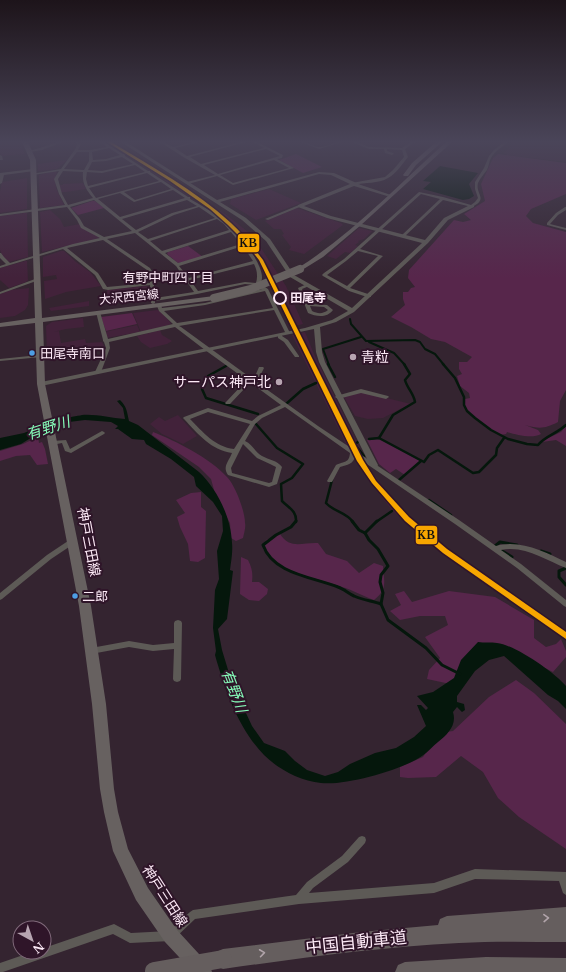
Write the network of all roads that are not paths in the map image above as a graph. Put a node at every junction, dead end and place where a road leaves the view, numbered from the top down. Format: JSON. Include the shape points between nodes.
{"nodes":[{"id":1,"x":33,"y":187,"type":"edge"},
{"id":2,"x":58,"y":187,"type":"edge"},
{"id":3,"x":87,"y":187,"type":"edge"},
{"id":4,"x":138,"y":187,"type":"edge"},
{"id":5,"x":195,"y":187,"type":"edge"},
{"id":6,"x":267,"y":187,"type":"edge"},
{"id":7,"x":346,"y":187,"type":"edge"},
{"id":8,"x":364,"y":187,"type":"edge"},
{"id":9,"x":394,"y":187,"type":"edge"},
{"id":10,"x":397,"y":187,"type":"edge"},
{"id":11,"x":477,"y":187,"type":"edge"},
{"id":12,"x":174,"y":189,"type":"joint"},
{"id":13,"x":121,"y":192,"type":"junction"},
{"id":14,"x":387,"y":195,"type":"junction"},
{"id":15,"x":189,"y":198,"type":"junction"},
{"id":16,"x":444,"y":198,"type":"junction"},
{"id":17,"x":95,"y":199,"type":"junction"},
{"id":18,"x":216,"y":201,"type":"junction"},
{"id":19,"x":68,"y":206,"type":"junction"},
{"id":20,"x":200,"y":206,"type":"junction"},
{"id":21,"x":300,"y":206,"type":"junction"},
{"id":22,"x":472,"y":206,"type":"junction"},
{"id":23,"x":566,"y":208,"type":"edge"},
{"id":24,"x":34,"y":210,"type":"junction"},
{"id":25,"x":0,"y":215,"type":"edge"},
{"id":26,"x":121,"y":218,"type":"junction"},
{"id":27,"x":218,"y":218,"type":"junction"},
{"id":28,"x":267,"y":219,"type":"dead end"},
{"id":29,"x":356,"y":224,"type":"junction"},
{"id":30,"x":566,"y":229,"type":"edge"},
{"id":31,"x":232,"y":230,"type":"junction"},
{"id":32,"x":378,"y":230,"type":"junction"},
{"id":33,"x":137,"y":231,"type":"junction"},
{"id":34,"x":403,"y":236,"type":"junction"},
{"id":35,"x":104,"y":239,"type":"junction"},
{"id":36,"x":148,"y":240,"type":"junction"},
{"id":37,"x":426,"y":242,"type":"junction"},
{"id":38,"x":244,"y":244,"type":"junction"},
{"id":39,"x":64,"y":248,"type":"junction"},
{"id":40,"x":357,"y":249,"type":"junction"},
{"id":41,"x":164,"y":252,"type":"junction"},
{"id":42,"x":0,"y":254,"type":"edge"},
{"id":43,"x":35,"y":257,"type":"junction"},
{"id":44,"x":255,"y":262,"type":"junction"},
{"id":45,"x":9,"y":264,"type":"junction"},
{"id":46,"x":178,"y":264,"type":"junction"},
{"id":47,"x":0,"y":267,"type":"edge"},
{"id":48,"x":37,"y":280,"type":"junction"},
{"id":49,"x":187,"y":280,"type":"junction"},
{"id":50,"x":151,"y":284,"type":"junction"},
{"id":51,"x":258,"y":284,"type":"junction"},
{"id":52,"x":307,"y":285,"type":"junction"},
{"id":53,"x":266,"y":288,"type":"junction"},
{"id":54,"x":347,"y":288,"type":"junction"},
{"id":55,"x":0,"y":293,"type":"edge"},
{"id":56,"x":197,"y":293,"type":"junction"},
{"id":57,"x":369,"y":296,"type":"junction"},
{"id":58,"x":157,"y":305,"type":"junction"},
{"id":59,"x":308,"y":305,"type":"junction"},
{"id":60,"x":275,"y":309,"type":"junction"},
{"id":61,"x":352,"y":311,"type":"junction"},
{"id":62,"x":98,"y":312,"type":"junction"},
{"id":63,"x":38,"y":318,"type":"junction"},
{"id":64,"x":0,"y":321,"type":"edge"},
{"id":65,"x":0,"y":325,"type":"edge"},
{"id":66,"x":176,"y":325,"type":"junction"},
{"id":67,"x":317,"y":327,"type":"junction"},
{"id":68,"x":288,"y":333,"type":"junction"},
{"id":69,"x":280,"y":335,"type":"junction"},
{"id":70,"x":106,"y":341,"type":"junction"},
{"id":71,"x":207,"y":349,"type":"junction"},
{"id":72,"x":40,"y":356,"type":"junction"},
{"id":73,"x":297,"y":356,"type":"dead end"},
{"id":74,"x":0,"y":360,"type":"edge"},
{"id":75,"x":261,"y":368,"type":"dead end"},
{"id":76,"x":98,"y":372,"type":"junction"},
{"id":77,"x":252,"y":381,"type":"junction"},
{"id":78,"x":41,"y":384,"type":"junction"},
{"id":79,"x":338,"y":397,"type":"junction"},
{"id":80,"x":386,"y":397,"type":"dead end"},
{"id":81,"x":228,"y":403,"type":"dead end"},
{"id":82,"x":285,"y":405,"type":"junction"},
{"id":83,"x":254,"y":423,"type":"junction"},
{"id":84,"x":102,"y":433,"type":"dead end"},
{"id":85,"x":51,"y":441,"type":"junction"},
{"id":86,"x":243,"y":442,"type":"junction"},
{"id":87,"x":236,"y":451,"type":"junction"},
{"id":88,"x":353,"y":452,"type":"junction"},
{"id":89,"x":374,"y":465,"type":"junction"},
{"id":90,"x":330,"y":481,"type":"dead end"},
{"id":91,"x":73,"y":541,"type":"junction"},
{"id":92,"x":495,"y":549,"type":"junction"},
{"id":93,"x":566,"y":565,"type":"edge"},
{"id":94,"x":0,"y":597,"type":"edge"},
{"id":95,"x":566,"y":604,"type":"edge"},
{"id":96,"x":178,"y":623,"type":"dead end"},
{"id":97,"x":177,"y":646,"type":"junction"},
{"id":98,"x":91,"y":651,"type":"junction"},
{"id":99,"x":177,"y":679,"type":"dead end"},
{"id":100,"x":362,"y":840,"type":"dead end"},
{"id":101,"x":564,"y":877,"type":"edge"},
{"id":102,"x":566,"y":890,"type":"edge"},
{"id":103,"x":299,"y":899,"type":"junction"},
{"id":104,"x":566,"y":917,"type":"edge"},
{"id":105,"x":566,"y":932,"type":"edge"},
{"id":106,"x":171,"y":936,"type":"junction"},
{"id":107,"x":369,"y":940,"type":"junction"},
{"id":108,"x":0,"y":968,"type":"edge"},
{"id":109,"x":566,"y":968,"type":"edge"},
{"id":110,"x":151,"y":971,"type":"edge"},
{"id":111,"x":204,"y":972,"type":"edge"},
{"id":112,"x":405,"y":972,"type":"edge"}],
"edges":[{"from":1,"to":24,"type":"main road","name":"神戸三田線"},
{"from":2,"to":19,"type":"street"},
{"from":3,"to":17,"type":"street"},
{"from":4,"to":13,"type":"street"},
{"from":5,"to":18,"type":"street"},
{"from":6,"to":18,"type":"street"},
{"from":7,"to":21,"type":"street"},
{"from":8,"to":14,"type":"street"},
{"from":9,"to":14,"type":"main road","name":"大沢西宮線"},
{"from":10,"to":14,"type":"main road","name":"大沢西宮線"},
{"from":11,"to":22,"type":"street","via":[[479,201]]},
{"from":12,"to":13,"type":"street","via":[[134,201]]},
{"from":12,"to":15,"type":"street"},
{"from":13,"to":17,"type":"street"},
{"from":14,"to":29,"type":"main road","name":"大沢西宮線"},
{"from":15,"to":20,"type":"street"},
{"from":15,"to":26,"type":"street"},
{"from":16,"to":22,"type":"street"},
{"from":16,"to":32,"type":"street","via":[[420,193]]},
{"from":16,"to":34,"type":"street"},
{"from":17,"to":19,"type":"street"},
{"from":17,"to":26,"type":"street"},
{"from":18,"to":52,"type":"street","via":[[261,233],[289,272]]},
{"from":19,"to":24,"type":"street"},
{"from":19,"to":35,"type":"street","via":[[82,227]]},
{"from":20,"to":27,"type":"street"},
{"from":20,"to":33,"type":"street","via":[[173,214]]},
{"from":21,"to":28,"type":"street"},
{"from":21,"to":29,"type":"street"},
{"from":22,"to":37,"type":"street","via":[[446,218]]},
{"from":23,"to":30,"type":"street","via":[[548,224]]},
{"from":24,"to":25,"type":"street"},
{"from":24,"to":43,"type":"main road","name":"神戸三田線"},
{"from":26,"to":33,"type":"street"},
{"from":27,"to":31,"type":"street"},
{"from":27,"to":36,"type":"street"},
{"from":29,"to":32,"type":"street"},
{"from":29,"to":58,"type":"main road","name":"大沢西宮線","bridge":true,"via":[[321,256],[250,288]]},
{"from":31,"to":38,"type":"street"},
{"from":31,"to":41,"type":"street"},
{"from":32,"to":34,"type":"street"},
{"from":32,"to":40,"type":"street"},
{"from":33,"to":35,"type":"street"},
{"from":33,"to":36,"type":"street"},
{"from":34,"to":37,"type":"street"},
{"from":35,"to":39,"type":"street"},
{"from":35,"to":50,"type":"street","via":[[149,269]]},
{"from":36,"to":41,"type":"street"},
{"from":37,"to":57,"type":"street"},
{"from":38,"to":44,"type":"street"},
{"from":38,"to":46,"type":"street"},
{"from":39,"to":43,"type":"street"},
{"from":39,"to":50,"type":"street","via":[[97,274],[108,289]]},
{"from":40,"to":54,"type":"street","via":[[324,275]]},
{"from":40,"to":54,"type":"street","via":[[381,256]]},
{"from":41,"to":46,"type":"street"},
{"from":42,"to":45,"type":"street"},
{"from":43,"to":45,"type":"street"},
{"from":43,"to":48,"type":"main road","name":"神戸三田線"},
{"from":44,"to":49,"type":"street"},
{"from":44,"to":51,"type":"street","via":[[260,279]]},
{"from":45,"to":47,"type":"street"},
{"from":46,"to":49,"type":"street"},
{"from":48,"to":55,"type":"street"},
{"from":48,"to":63,"type":"main road","name":"神戸三田線"},
{"from":49,"to":56,"type":"street"},
{"from":50,"to":58,"type":"street"},
{"from":51,"to":53,"type":"street"},
{"from":51,"to":56,"type":"street","via":[[245,283]]},
{"from":52,"to":59,"type":"street","via":[[300,288]]},
{"from":52,"to":61,"type":"street"},
{"from":53,"to":58,"type":"street","via":[[205,304]]},
{"from":53,"to":60,"type":"street"},
{"from":54,"to":57,"type":"street"},
{"from":56,"to":58,"type":"street"},
{"from":57,"to":61,"type":"street"},
{"from":58,"to":62,"type":"main road","name":"大沢西宮線"},
{"from":58,"to":63,"type":"main road","name":"大沢西宮線"},
{"from":58,"to":66,"type":"street"},
{"from":59,"to":59,"type":"street","via":[[310,312],[324,312],[327,307]]},
{"from":60,"to":66,"type":"street"},
{"from":60,"to":68,"type":"street"},
{"from":61,"to":67,"type":"street"},
{"from":62,"to":63,"type":"main road","name":"大沢西宮線"},
{"from":62,"to":70,"type":"street"},
{"from":63,"to":64,"type":"main road","name":"大沢西宮線"},
{"from":63,"to":65,"type":"main road","name":"大沢西宮線"},
{"from":63,"to":72,"type":"main road","name":"神戸三田線"},
{"from":66,"to":70,"type":"street"},
{"from":66,"to":71,"type":"street"},
{"from":67,"to":68,"type":"street"},
{"from":67,"to":79,"type":"street","via":[[319,352]]},
{"from":68,"to":69,"type":"street"},
{"from":69,"to":71,"type":"street"},
{"from":69,"to":73,"type":"street"},
{"from":70,"to":76,"type":"street","via":[[107,351]]},
{"from":71,"to":76,"type":"street"},
{"from":71,"to":77,"type":"street"},
{"from":72,"to":74,"type":"street"},
{"from":72,"to":78,"type":"main road","name":"神戸三田線"},
{"from":75,"to":77,"type":"street","via":[[258,376]]},
{"from":76,"to":78,"type":"street"},
{"from":77,"to":81,"type":"street"},
{"from":77,"to":82,"type":"street"},
{"from":78,"to":85,"type":"main road","name":"神戸三田線"},
{"from":79,"to":80,"type":"street","via":[[361,391]]},
{"from":79,"to":89,"type":"street"},
{"from":82,"to":83,"type":"street","via":[[260,417]]},
{"from":82,"to":88,"type":"street"},
{"from":83,"to":86,"type":"street"},
{"from":83,"to":87,"type":"street","via":[[208,410],[186,418],[215,446],[226,451]]},
{"from":84,"to":85,"type":"street","via":[[71,451],[67,450],[64,441]]},
{"from":85,"to":91,"type":"main road","name":"神戸三田線"},
{"from":86,"to":87,"type":"street"},
{"from":86,"to":87,"type":"street","via":[[249,444],[260,457],[278,464],[275,483],[269,485],[230,474],[228,468]]},
{"from":88,"to":89,"type":"street"},
{"from":88,"to":90,"type":"street","via":[[352,459],[338,466]]},
{"from":89,"to":92,"type":"street"},
{"from":91,"to":94,"type":"street"},
{"from":91,"to":98,"type":"main road","name":"神戸三田線"},
{"from":92,"to":93,"type":"street","via":[[502,545],[531,551],[547,555]]},
{"from":92,"to":95,"type":"street"},
{"from":96,"to":97,"type":"street"},
{"from":97,"to":98,"type":"street","via":[[154,648],[129,644]]},
{"from":97,"to":99,"type":"street"},
{"from":98,"to":106,"type":"main road","name":"神戸三田線","via":[[107,790],[120,851],[142,894]]},
{"from":100,"to":103,"type":"street","via":[[345,859],[310,885]]},
{"from":101,"to":102,"type":"street"},
{"from":101,"to":103,"type":"street","via":[[475,874],[434,888]]},
{"from":103,"to":106,"type":"street","via":[[193,915]]},
{"from":107,"to":104,"type":"highway","one_way":true,"via":[[446,926]]},
{"from":105,"to":107,"type":"highway","name":"中国自動車道","via":[[445,934]]},
{"from":106,"to":108,"type":"street","via":[[130,938],[114,929]]},
{"from":106,"to":111,"type":"main road","name":"神戸三田線"},
{"from":110,"to":107,"type":"highway","name":"中国自動車道","one_way":true,"bridge":true},
{"from":109,"to":112,"type":"highway","via":[[515,966]]}]}
